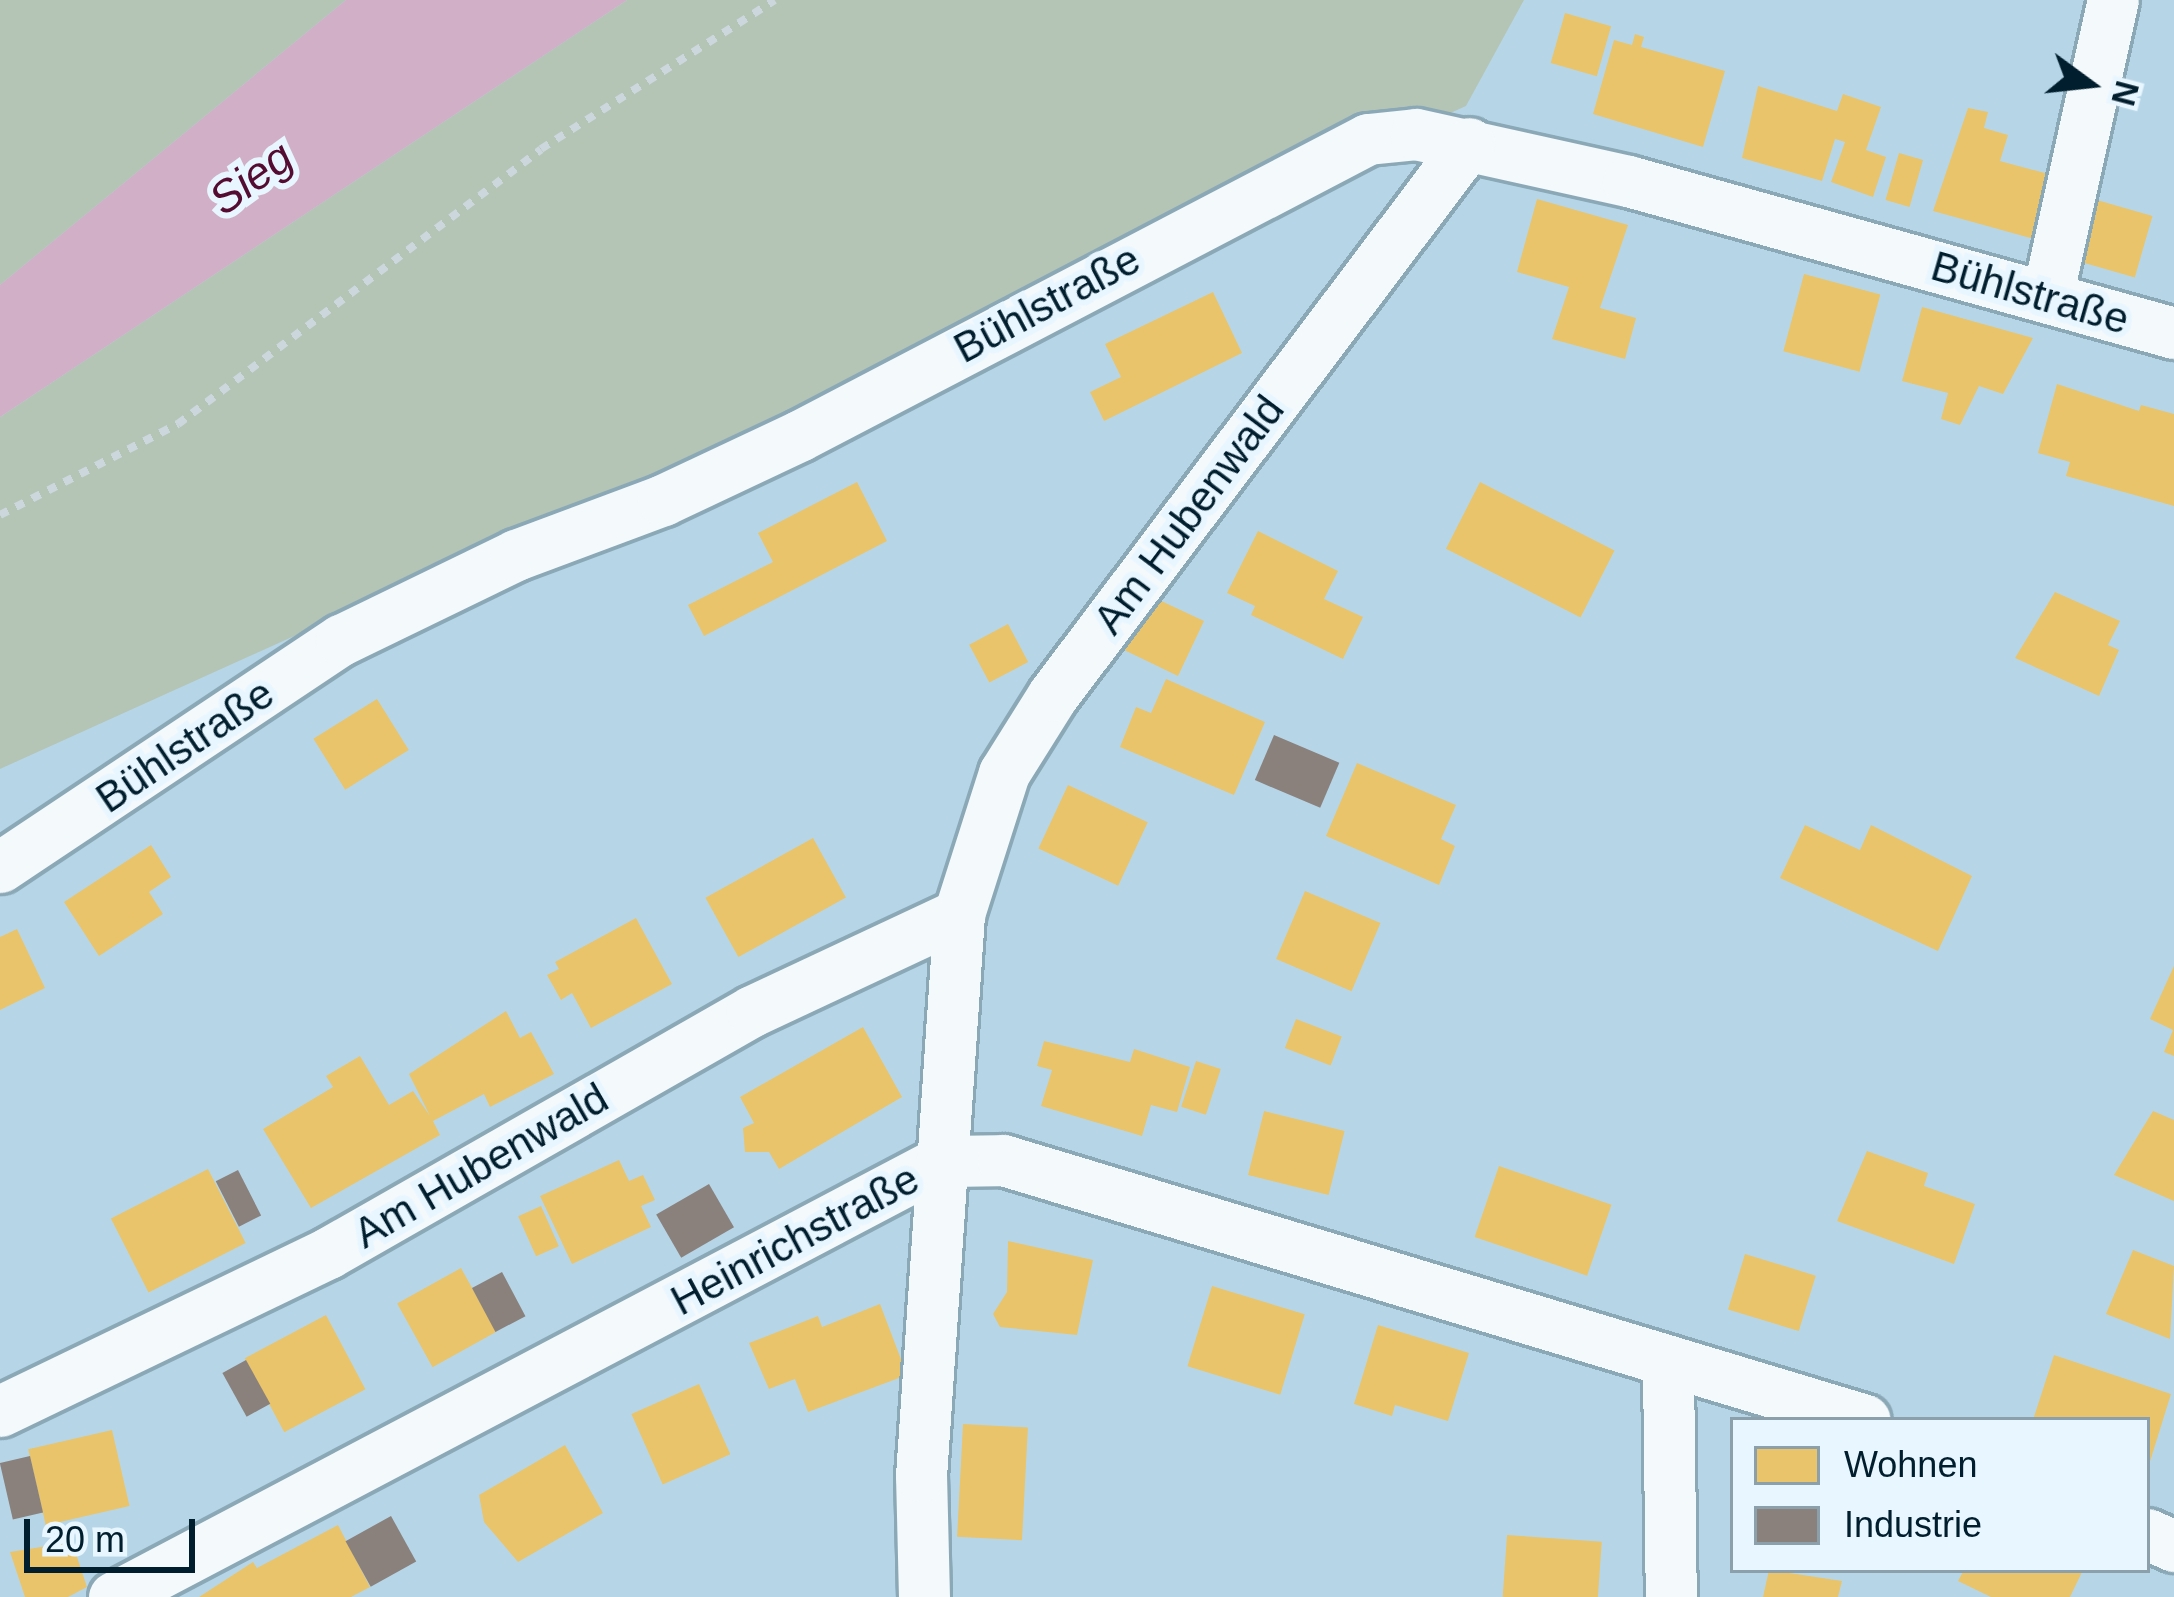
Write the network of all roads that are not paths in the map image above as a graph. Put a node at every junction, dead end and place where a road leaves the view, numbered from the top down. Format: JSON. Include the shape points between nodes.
{"nodes":[{"id":1,"x":2113,"y":0,"type":"edge"},
{"id":2,"x":1469,"y":143,"type":"junction"},
{"id":3,"x":2047,"y":297,"type":"junction"},
{"id":4,"x":2174,"y":334,"type":"edge"},
{"id":5,"x":0,"y":867,"type":"edge"},
{"id":6,"x":959,"y":914,"type":"junction"},
{"id":7,"x":943,"y":1161,"type":"junction"},
{"id":8,"x":1668,"y":1367,"type":"junction"},
{"id":9,"x":0,"y":1411,"type":"edge"},
{"id":10,"x":1854,"y":1417,"type":"edge"},
{"id":11,"x":114,"y":1597,"type":"edge"},
{"id":12,"x":924,"y":1597,"type":"edge"},
{"id":13,"x":1671,"y":1597,"type":"edge"}],
"edges":[{"from":1,"to":3,"type":"street"},
{"from":2,"to":3,"type":"street","name":"Bühlstraße"},
{"from":2,"to":5,"type":"street","name":"Bühlstraße","via":[[1416,134],[1368,139],[799,436],[663,500],[516,555],[341,640]]},
{"from":2,"to":6,"type":"street","name":"Am Hubenwald","via":[[1053,695],[1004,773]]},
{"from":3,"to":4,"type":"street","name":"Bühlstraße"},
{"from":6,"to":7,"type":"street","name":"Am Hubenwald"},
{"from":6,"to":9,"type":"street","name":"Am Hubenwald","via":[[752,1011],[328,1253]]},
{"from":7,"to":8,"type":"street","name":"Heinrichstraße","via":[[1003,1160]]},
{"from":7,"to":11,"type":"street","name":"Heinrichstraße"},
{"from":7,"to":12,"type":"street","name":"Am Hubenwald","via":[[921,1477]]},
{"from":8,"to":10,"type":"street","name":"Heinrichstraße"},
{"from":8,"to":13,"type":"street"}]}
